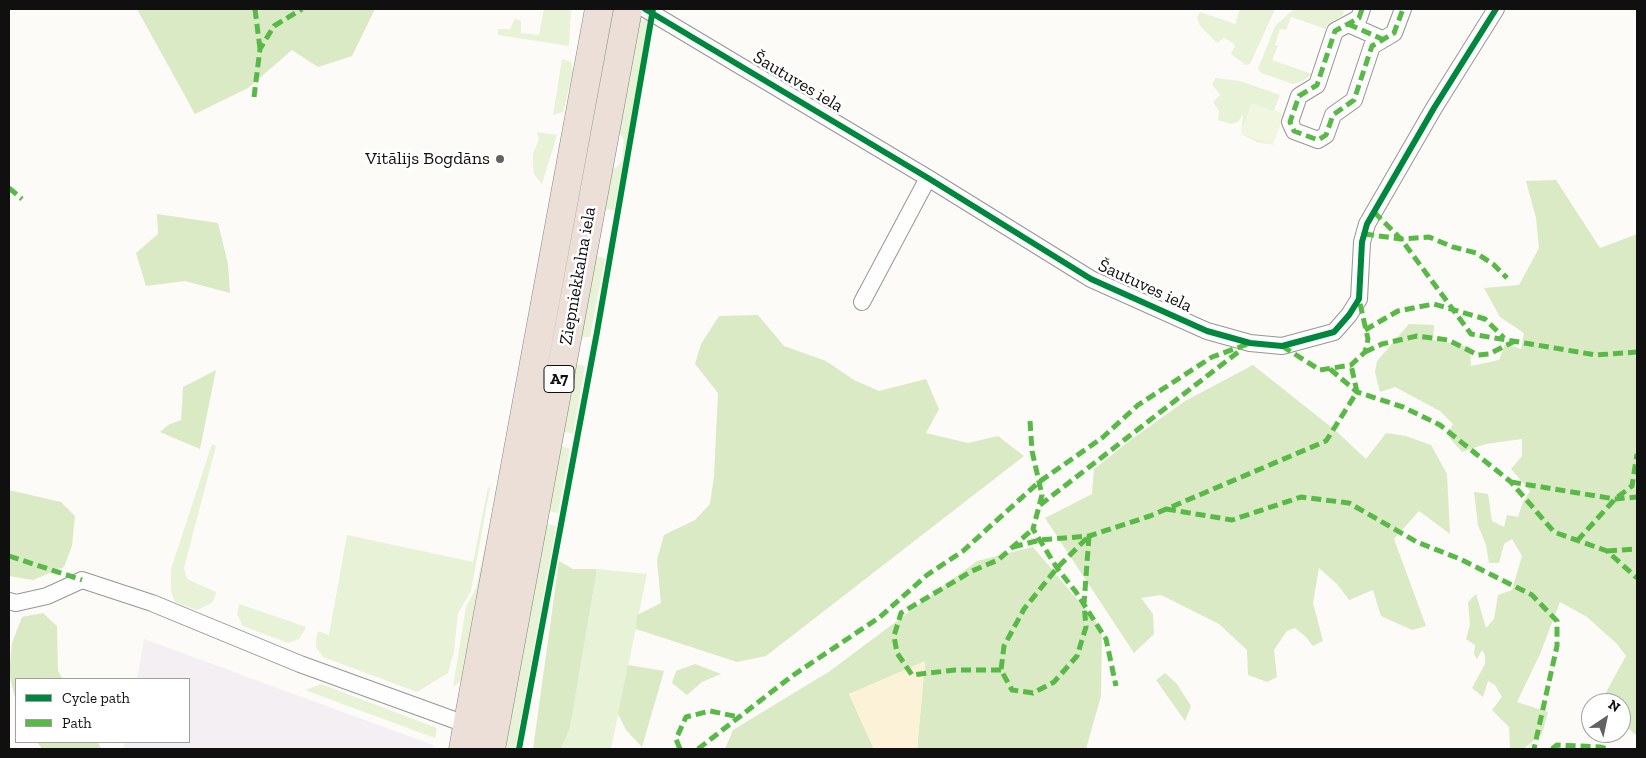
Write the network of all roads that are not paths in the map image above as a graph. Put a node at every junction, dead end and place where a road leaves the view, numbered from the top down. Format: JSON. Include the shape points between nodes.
{"nodes":[{"id":1,"x":599,"y":9,"type":"edge"},
{"id":2,"x":628,"y":9,"type":"edge"},
{"id":3,"x":645,"y":9,"type":"edge"},
{"id":4,"x":1362,"y":9,"type":"edge"},
{"id":5,"x":1403,"y":9,"type":"edge"},
{"id":6,"x":1496,"y":9,"type":"edge"},
{"id":7,"x":1348,"y":24,"type":"junction"},
{"id":8,"x":1382,"y":39,"type":"junction"},
{"id":9,"x":586,"y":156,"type":"junction"},
{"id":10,"x":928,"y":178,"type":"junction"},
{"id":11,"x":862,"y":302,"type":"dead end"},
{"id":12,"x":9,"y":601,"type":"edge"},
{"id":13,"x":466,"y":737,"type":"edge"},
{"id":14,"x":491,"y":747,"type":"edge"}],
"edges":[{"from":1,"to":9,"type":"highway","name":"Ziepniekkalna iela","number":"A7"},
{"from":2,"to":9,"type":"highway","name":"Ziepniekkalna iela","number":"A7"},
{"from":3,"to":10,"type":"street","name":"Šautuves iela"},
{"from":4,"to":7,"type":"street","via":[[1359,18]]},
{"from":5,"to":8,"type":"street","via":[[1394,32]]},
{"from":6,"to":10,"type":"street","name":"Šautuves iela","via":[[1367,224],[1362,242],[1359,298],[1350,315],[1334,332],[1282,346],[1250,343],[1207,331],[1090,279]]},
{"from":7,"to":8,"type":"street"},
{"from":7,"to":8,"type":"street","via":[[1335,30],[1317,85],[1299,96],[1290,122],[1294,131],[1318,140],[1326,135],[1333,115],[1354,100],[1372,46]]},
{"from":9,"to":13,"type":"highway","name":"Ziepniekkalna iela","number":"A7"},
{"from":9,"to":14,"type":"highway","name":"Ziepniekkalna iela","number":"A7"},
{"from":10,"to":11,"type":"street"},
{"from":12,"to":13,"type":"street","via":[[16,603],[47,596],[82,580],[152,603]]},
{"from":13,"to":14,"type":"highway","via":[[480,726],[486,731]]}]}
